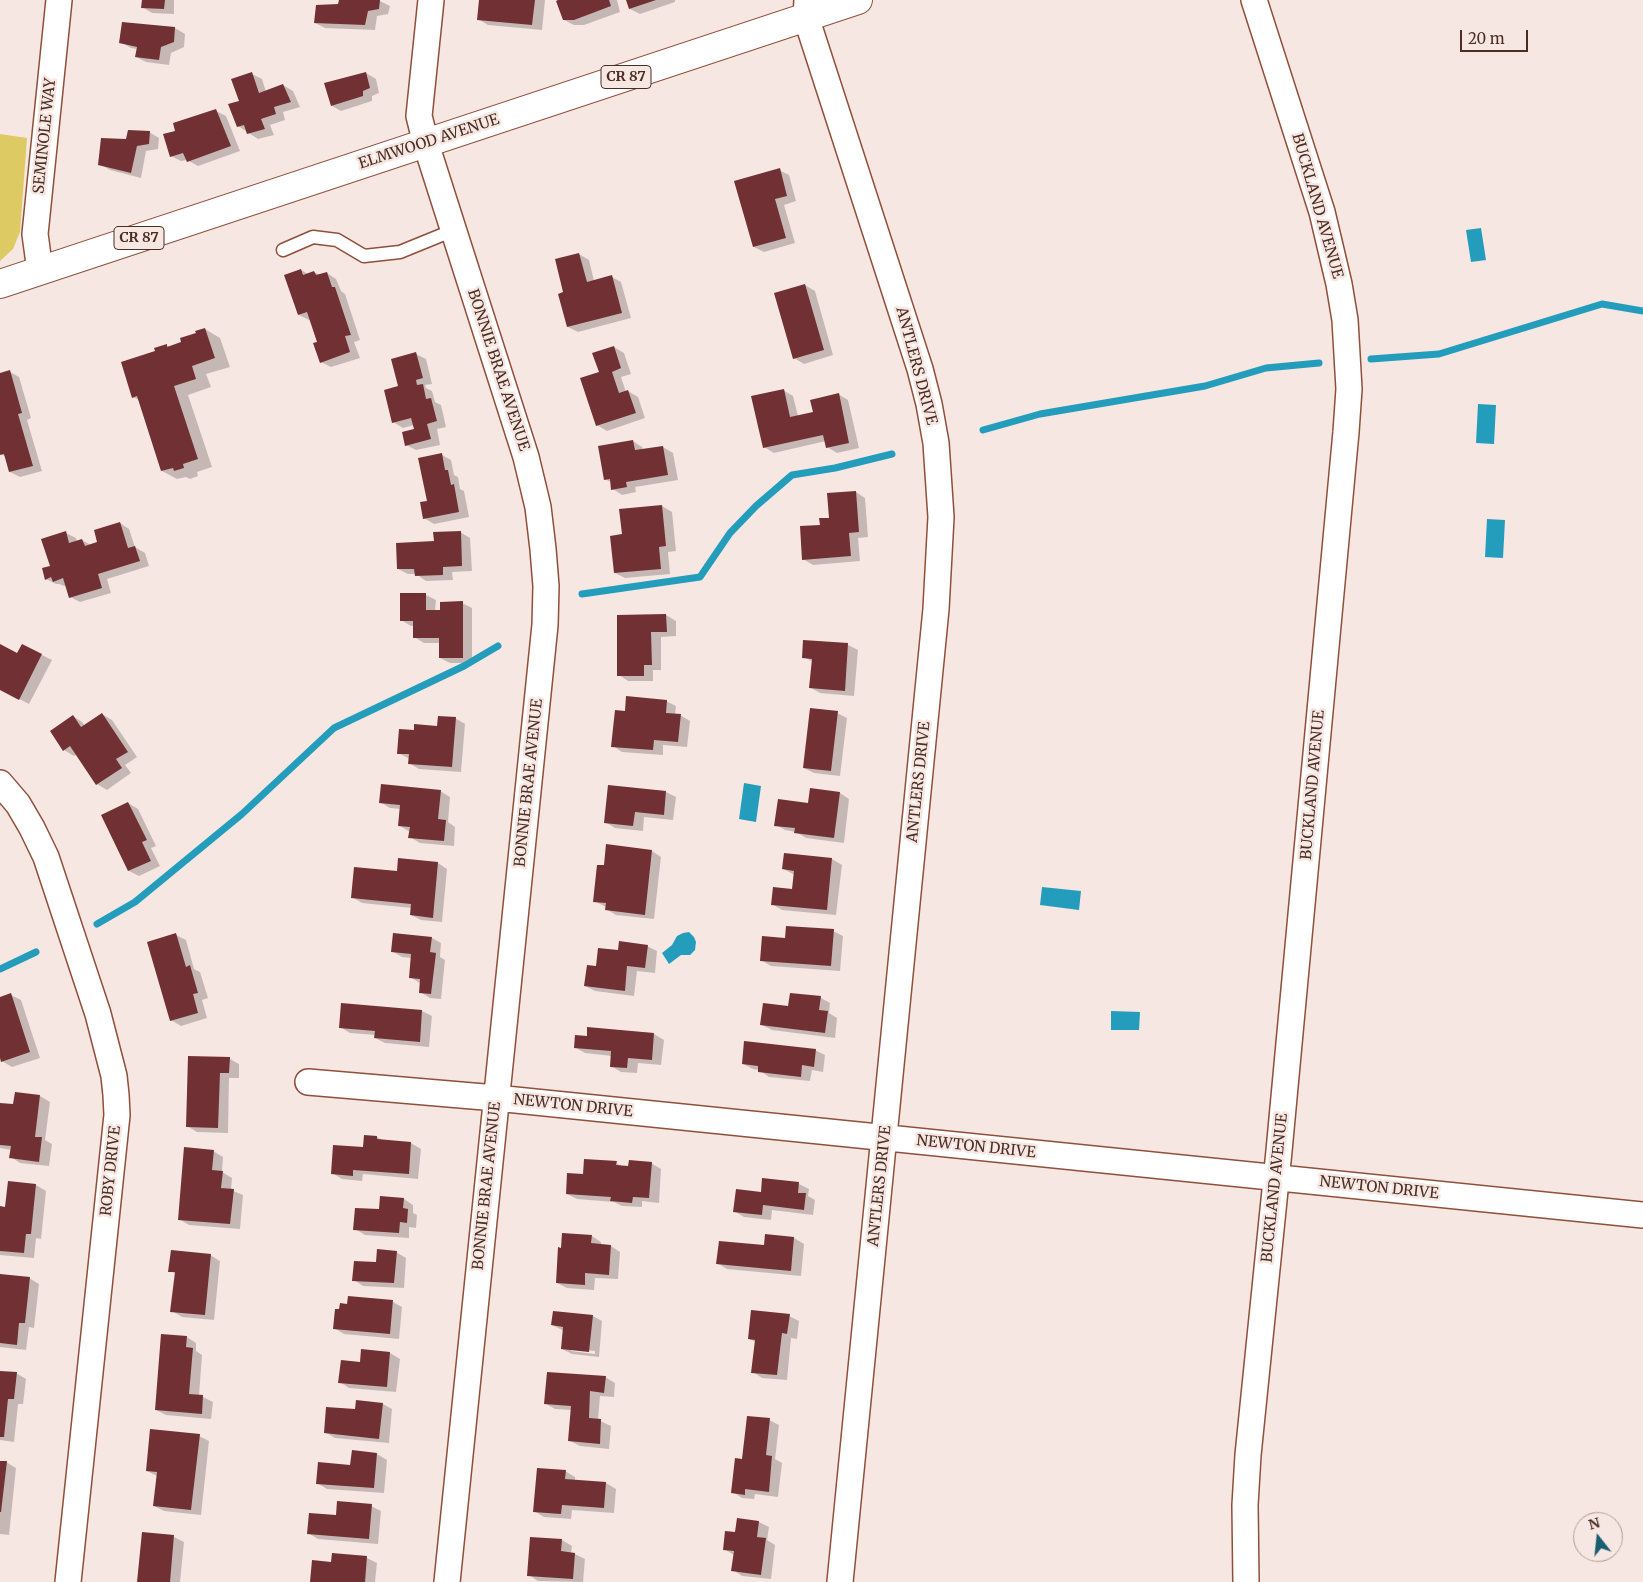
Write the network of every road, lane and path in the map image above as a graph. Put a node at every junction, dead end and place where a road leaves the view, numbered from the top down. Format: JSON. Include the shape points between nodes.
{"nodes":[{"id":1,"x":59,"y":0,"type":"edge"},
{"id":2,"x":431,"y":0,"type":"edge"},
{"id":3,"x":858,"y":0,"type":"edge"},
{"id":4,"x":1254,"y":0,"type":"edge"},
{"id":5,"x":806,"y":9,"type":"edge"},
{"id":6,"x":426,"y":144,"type":"junction"},
{"id":7,"x":454,"y":230,"type":"junction"},
{"id":8,"x":283,"y":250,"type":"dead end"},
{"id":9,"x":40,"y":271,"type":"junction"},
{"id":10,"x":0,"y":284,"type":"edge"},
{"id":11,"x":0,"y":783,"type":"edge"},
{"id":12,"x":308,"y":1082,"type":"dead end"},
{"id":13,"x":496,"y":1098,"type":"junction"},
{"id":14,"x":884,"y":1138,"type":"junction"},
{"id":15,"x":1276,"y":1178,"type":"junction"},
{"id":16,"x":1643,"y":1214,"type":"edge"},
{"id":17,"x":68,"y":1582,"type":"edge"},
{"id":18,"x":447,"y":1582,"type":"edge"},
{"id":19,"x":840,"y":1582,"type":"edge"},
{"id":20,"x":1246,"y":1582,"type":"edge"}],
"edges":[{"from":1,"to":9,"type":"street","name":"SEMINOLE WAY","via":[[35,234]]},
{"from":2,"to":6,"type":"street","name":"BONNIE BRAE AVENUE","via":[[418,116]]},
{"from":3,"to":5,"type":"main road","name":"ELMWOOD AVENUE","number":"CR 87"},
{"from":4,"to":15,"type":"street","name":"BUCKLAND AVENUE","via":[[1322,212],[1345,320],[1348,389]]},
{"from":5,"to":6,"type":"main road","name":"ELMWOOD AVENUE","number":"CR 87"},
{"from":5,"to":14,"type":"street","name":"ANTLERS DRIVE","via":[[920,369],[936,452],[941,517],[936,609]]},
{"from":6,"to":7,"type":"street","name":"BONNIE BRAE AVENUE"},
{"from":6,"to":9,"type":"main road","name":"ELMWOOD AVENUE","number":"CR 87"},
{"from":7,"to":8,"type":"lane","via":[[400,252],[364,256],[337,240],[313,237]]},
{"from":7,"to":13,"type":"street","name":"BONNIE BRAE AVENUE","via":[[526,457],[538,508],[546,586],[545,625]]},
{"from":9,"to":10,"type":"main road","name":"ELMWOOD AVENUE","number":"CR 87"},
{"from":11,"to":17,"type":"street","name":"ROBY DRIVE","via":[[18,804],[46,857],[98,1014],[116,1095],[117,1115]]},
{"from":12,"to":13,"type":"street","name":"NEWTON DRIVE"},
{"from":13,"to":14,"type":"street","name":"NEWTON DRIVE"},
{"from":13,"to":18,"type":"street","name":"BONNIE BRAE AVENUE"},
{"from":14,"to":15,"type":"street","name":"NEWTON DRIVE"},
{"from":14,"to":19,"type":"street","name":"ANTLERS DRIVE"},
{"from":15,"to":16,"type":"street","name":"NEWTON DRIVE"},
{"from":15,"to":20,"type":"street","name":"BUCKLAND AVENUE","via":[[1248,1455]]}]}
